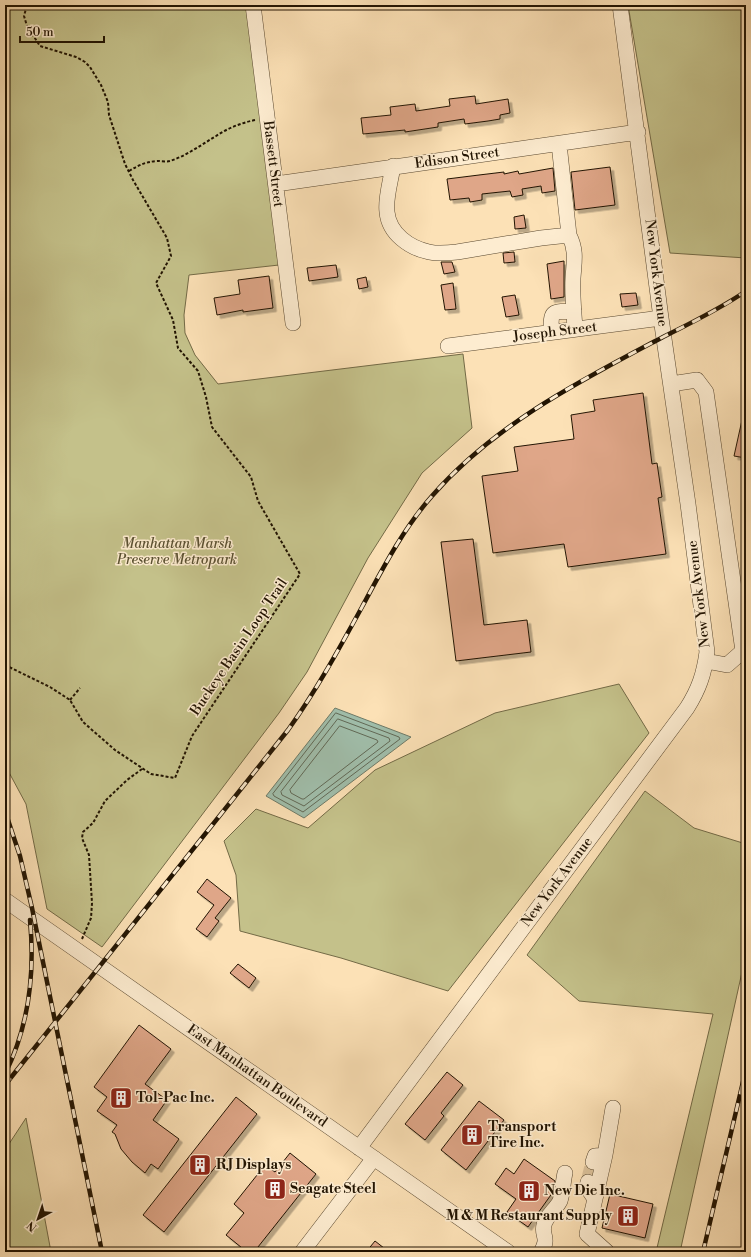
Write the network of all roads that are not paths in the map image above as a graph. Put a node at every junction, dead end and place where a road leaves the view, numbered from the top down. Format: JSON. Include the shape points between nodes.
{"nodes":[{"id":1,"x":253,"y":5,"type":"edge"},
{"id":2,"x":620,"y":5,"type":"edge"},
{"id":3,"x":638,"y":132,"type":"junction"},
{"id":4,"x":559,"y":144,"type":"junction"},
{"id":5,"x":393,"y":166,"type":"junction"},
{"id":6,"x":276,"y":184,"type":"junction"},
{"id":7,"x":569,"y":235,"type":"junction"},
{"id":8,"x":574,"y":311,"type":"junction"},
{"id":9,"x":662,"y":318,"type":"junction"},
{"id":10,"x":293,"y":323,"type":"dead end"},
{"id":11,"x":575,"y":329,"type":"junction"},
{"id":12,"x":551,"y":332,"type":"junction"},
{"id":13,"x":448,"y":346,"type":"dead end"},
{"id":14,"x":671,"y":384,"type":"junction"},
{"id":15,"x":706,"y":660,"type":"junction"},
{"id":16,"x":5,"y":900,"type":"edge"},
{"id":17,"x":613,"y":1108,"type":"dead end"},
{"id":18,"x":359,"y":1148,"type":"junction"},
{"id":19,"x":374,"y":1158,"type":"junction"},
{"id":20,"x":565,"y":1172,"type":"dead end"},
{"id":21,"x":588,"y":1182,"type":"tunnel mouth"},
{"id":22,"x":595,"y":1199,"type":"junction"},
{"id":23,"x":302,"y":1252,"type":"edge"},
{"id":24,"x":508,"y":1252,"type":"edge"},
{"id":25,"x":541,"y":1252,"type":"edge"},
{"id":26,"x":607,"y":1252,"type":"edge"}],
"edges":[{"from":1,"to":6,"type":"street","name":"Bassett Street"},
{"from":2,"to":3,"type":"street","name":"New York Avenue"},
{"from":3,"to":4,"type":"street","name":"Edison Street"},
{"from":3,"to":9,"type":"street","name":"New York Avenue"},
{"from":4,"to":5,"type":"street","name":"Edison Street"},
{"from":4,"to":7,"type":"street"},
{"from":5,"to":6,"type":"street","name":"Edison Street"},
{"from":5,"to":7,"type":"street","via":[[387,212],[390,224],[405,242],[418,248],[430,252],[457,252]]},
{"from":6,"to":10,"type":"street","name":"Bassett Street"},
{"from":7,"to":8,"type":"street","via":[[574,245]]},
{"from":8,"to":11,"type":"street"},
{"from":8,"to":12,"type":"street","via":[[552,314]]},
{"from":9,"to":11,"type":"street","name":"Joseph Street"},
{"from":9,"to":14,"type":"street","name":"New York Avenue"},
{"from":11,"to":12,"type":"street","name":"Joseph Street"},
{"from":12,"to":13,"type":"street","name":"Joseph Street"},
{"from":14,"to":15,"type":"street","name":"New York Avenue"},
{"from":14,"to":15,"type":"street","via":[[697,380],[706,392],[743,651],[727,665]]},
{"from":15,"to":18,"type":"street","name":"New York Avenue","via":[[701,683],[687,708]]},
{"from":16,"to":18,"type":"street","name":"East Manhattan Boulevard"},
{"from":17,"to":22,"type":"street","via":[[599,1158]]},
{"from":18,"to":19,"type":"street","name":"East Manhattan Boulevard"},
{"from":19,"to":23,"type":"street"},
{"from":19,"to":24,"type":"street","name":"East Manhattan Boulevard"},
{"from":20,"to":25,"type":"street","via":[[559,1201],[544,1224],[546,1239]]},
{"from":21,"to":22,"type":"street","via":[[587,1187]]},
{"from":22,"to":26,"type":"street","via":[[587,1234]]}]}
